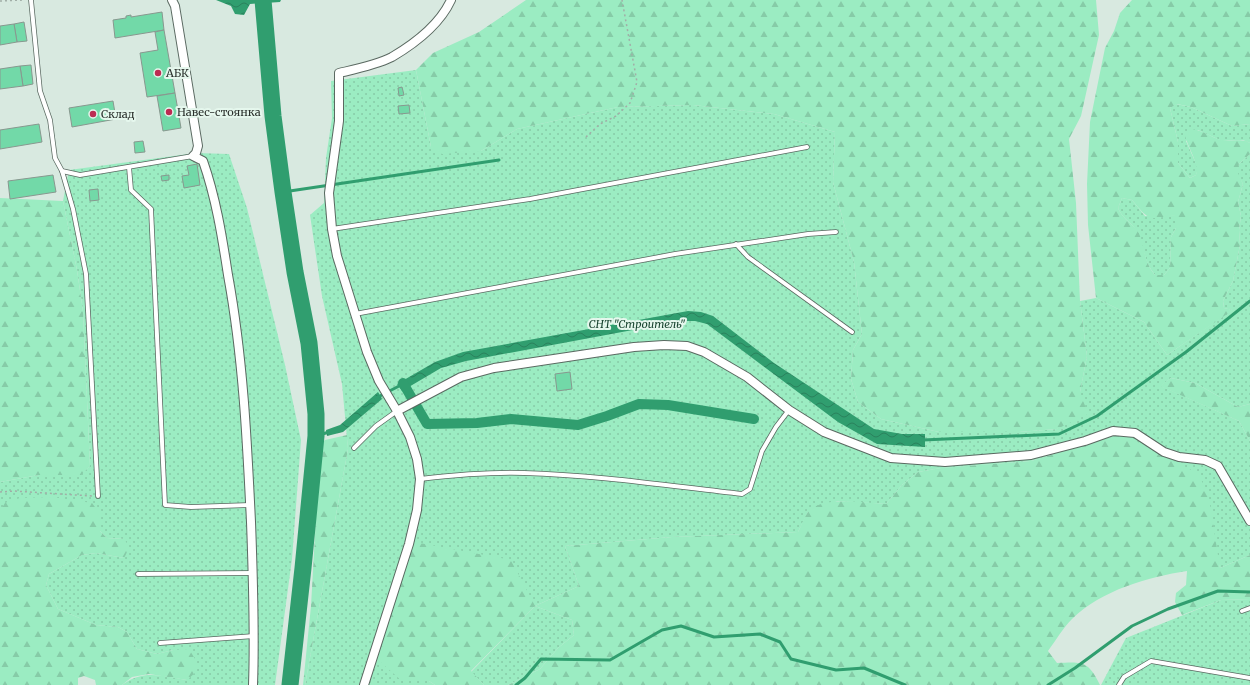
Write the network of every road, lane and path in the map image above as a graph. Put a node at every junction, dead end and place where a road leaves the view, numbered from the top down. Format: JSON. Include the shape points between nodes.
{"nodes":[{"id":1,"x":26,"y":0,"type":"edge"},
{"id":2,"x":31,"y":0,"type":"edge"},
{"id":3,"x":172,"y":0,"type":"edge"},
{"id":4,"x":451,"y":0,"type":"edge"},
{"id":5,"x":622,"y":0,"type":"edge"},
{"id":6,"x":0,"y":1,"type":"edge"},
{"id":7,"x":586,"y":137,"type":"dead end"},
{"id":8,"x":807,"y":146,"type":"dead end"},
{"id":9,"x":193,"y":156,"type":"junction"},
{"id":10,"x":128,"y":167,"type":"junction"},
{"id":11,"x":62,"y":171,"type":"junction"},
{"id":12,"x":332,"y":229,"type":"junction"},
{"id":13,"x":836,"y":232,"type":"dead end"},
{"id":14,"x":736,"y":244,"type":"junction"},
{"id":15,"x":355,"y":314,"type":"junction"},
{"id":16,"x":852,"y":332,"type":"dead end"},
{"id":17,"x":789,"y":410,"type":"junction"},
{"id":18,"x":397,"y":411,"type":"junction"},
{"id":19,"x":354,"y":448,"type":"dead end"},
{"id":20,"x":420,"y":479,"type":"junction"},
{"id":21,"x":0,"y":492,"type":"edge"},
{"id":22,"x":98,"y":496,"type":"joint"},
{"id":23,"x":250,"y":505,"type":"junction"},
{"id":24,"x":1250,"y":521,"type":"edge"},
{"id":25,"x":252,"y":573,"type":"junction"},
{"id":26,"x":138,"y":574,"type":"dead end"},
{"id":27,"x":1250,"y":608,"type":"edge"},
{"id":28,"x":1242,"y":611,"type":"dead end"},
{"id":29,"x":254,"y":636,"type":"junction"},
{"id":30,"x":160,"y":644,"type":"dead end"},
{"id":31,"x":1250,"y":678,"type":"edge"},
{"id":32,"x":253,"y":685,"type":"edge"},
{"id":33,"x":364,"y":685,"type":"edge"},
{"id":34,"x":1118,"y":685,"type":"edge"}],
"edges":[{"from":1,"to":6,"type":"path"},
{"from":2,"to":11,"type":"lane","via":[[40,91],[50,120],[55,158]]},
{"from":3,"to":9,"type":"street","via":[[198,146]]},
{"from":4,"to":12,"type":"street","via":[[440,17],[419,38],[391,57],[339,73],[339,121],[330,193]]},
{"from":5,"to":7,"type":"path","via":[[638,82],[630,103]]},
{"from":8,"to":12,"type":"lane","via":[[530,199]]},
{"from":9,"to":10,"type":"lane"},
{"from":9,"to":23,"type":"street","via":[[203,161],[214,190],[232,298],[242,370]]},
{"from":10,"to":11,"type":"lane","via":[[80,174]]},
{"from":10,"to":23,"type":"lane","via":[[131,190],[151,209],[165,505]]},
{"from":11,"to":22,"type":"lane","via":[[73,209],[86,274]]},
{"from":12,"to":15,"type":"street","via":[[337,256]]},
{"from":13,"to":14,"type":"lane"},
{"from":14,"to":15,"type":"lane"},
{"from":14,"to":16,"type":"lane","via":[[748,257]]},
{"from":15,"to":18,"type":"street","via":[[379,381]]},
{"from":17,"to":18,"type":"street","via":[[747,377],[704,352],[688,346],[664,345],[634,347],[487,370],[460,377]]},
{"from":17,"to":20,"type":"lane","via":[[762,451],[750,489],[742,494],[620,480],[524,473],[465,474]]},
{"from":17,"to":24,"type":"street","via":[[824,432],[891,458],[945,462],[1031,455],[1086,441],[1113,431],[1135,433],[1164,452],[1179,457],[1205,460],[1218,466]]},
{"from":18,"to":19,"type":"lane","via":[[376,426]]},
{"from":18,"to":20,"type":"street","via":[[410,437]]},
{"from":20,"to":33,"type":"street","via":[[417,510],[409,544]]},
{"from":21,"to":22,"type":"path"},
{"from":23,"to":25,"type":"street"},
{"from":25,"to":26,"type":"lane"},
{"from":25,"to":29,"type":"street"},
{"from":27,"to":28,"type":"lane"},
{"from":29,"to":30,"type":"lane"},
{"from":29,"to":32,"type":"street"},
{"from":31,"to":34,"type":"lane","via":[[1151,661],[1124,678]]}]}
